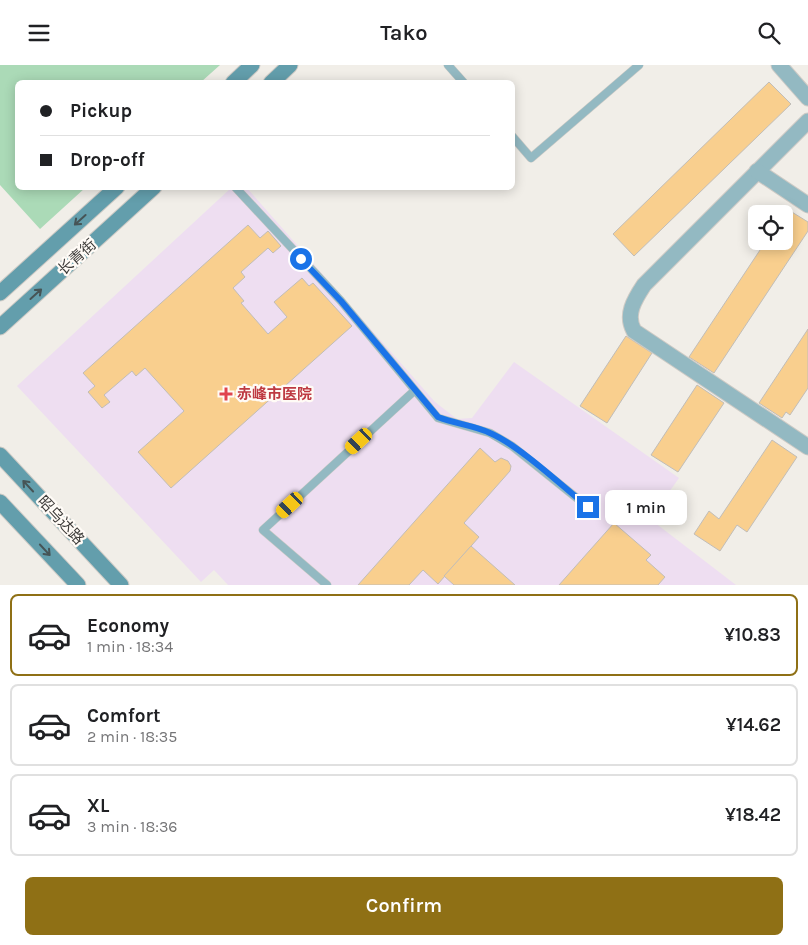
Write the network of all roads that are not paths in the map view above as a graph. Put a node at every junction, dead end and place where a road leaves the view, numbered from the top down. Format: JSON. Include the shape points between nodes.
{"nodes":[{"id":1,"x":252,"y":65,"type":"edge"},
{"id":2,"x":290,"y":65,"type":"edge"},
{"id":3,"x":448,"y":65,"type":"edge"},
{"id":4,"x":639,"y":65,"type":"edge"},
{"id":5,"x":780,"y":65,"type":"edge"},
{"id":6,"x":236,"y":80,"type":"edge"},
{"id":7,"x":274,"y":80,"type":"edge"},
{"id":8,"x":461,"y":80,"type":"edge"},
{"id":9,"x":808,"y":98,"type":"edge"},
{"id":10,"x":808,"y":121,"type":"edge"},
{"id":11,"x":515,"y":139,"type":"edge"},
{"id":12,"x":757,"y":171,"type":"junction"},
{"id":13,"x":114,"y":190,"type":"edge"},
{"id":14,"x":151,"y":190,"type":"edge"},
{"id":15,"x":238,"y":190,"type":"edge"},
{"id":16,"x":808,"y":205,"type":"edge"},
{"id":17,"x":0,"y":293,"type":"edge"},
{"id":18,"x":0,"y":327,"type":"edge"},
{"id":19,"x":414,"y":391,"type":"junction"},
{"id":20,"x":808,"y":447,"type":"edge"},
{"id":21,"x":0,"y":455,"type":"edge"},
{"id":22,"x":0,"y":502,"type":"edge"},
{"id":23,"x":588,"y":507,"type":"dead end"},
{"id":24,"x":78,"y":585,"type":"edge"},
{"id":25,"x":122,"y":585,"type":"edge"},
{"id":26,"x":328,"y":585,"type":"edge"}],
"edges":[{"from":1,"to":6,"type":"main road"},
{"from":2,"to":7,"type":"main road"},
{"from":3,"to":8,"type":"lane"},
{"from":4,"to":11,"type":"lane","via":[[532,157]]},
{"from":5,"to":9,"type":"street"},
{"from":10,"to":12,"type":"street"},
{"from":12,"to":16,"type":"street"},
{"from":12,"to":20,"type":"street","via":[[644,285],[634,301],[629,322],[634,331]]},
{"from":13,"to":17,"type":"main road","name":"长青街","one_way":true},
{"from":18,"to":14,"type":"main road","name":"长青街","one_way":true},
{"from":15,"to":19,"type":"lane","via":[[341,301]]},
{"from":19,"to":23,"type":"lane","via":[[438,417],[490,433],[512,446]]},
{"from":19,"to":26,"type":"lane","via":[[263,530]]},
{"from":25,"to":21,"type":"main road","name":"昭乌达路","one_way":true},
{"from":22,"to":24,"type":"main road","one_way":true}]}
